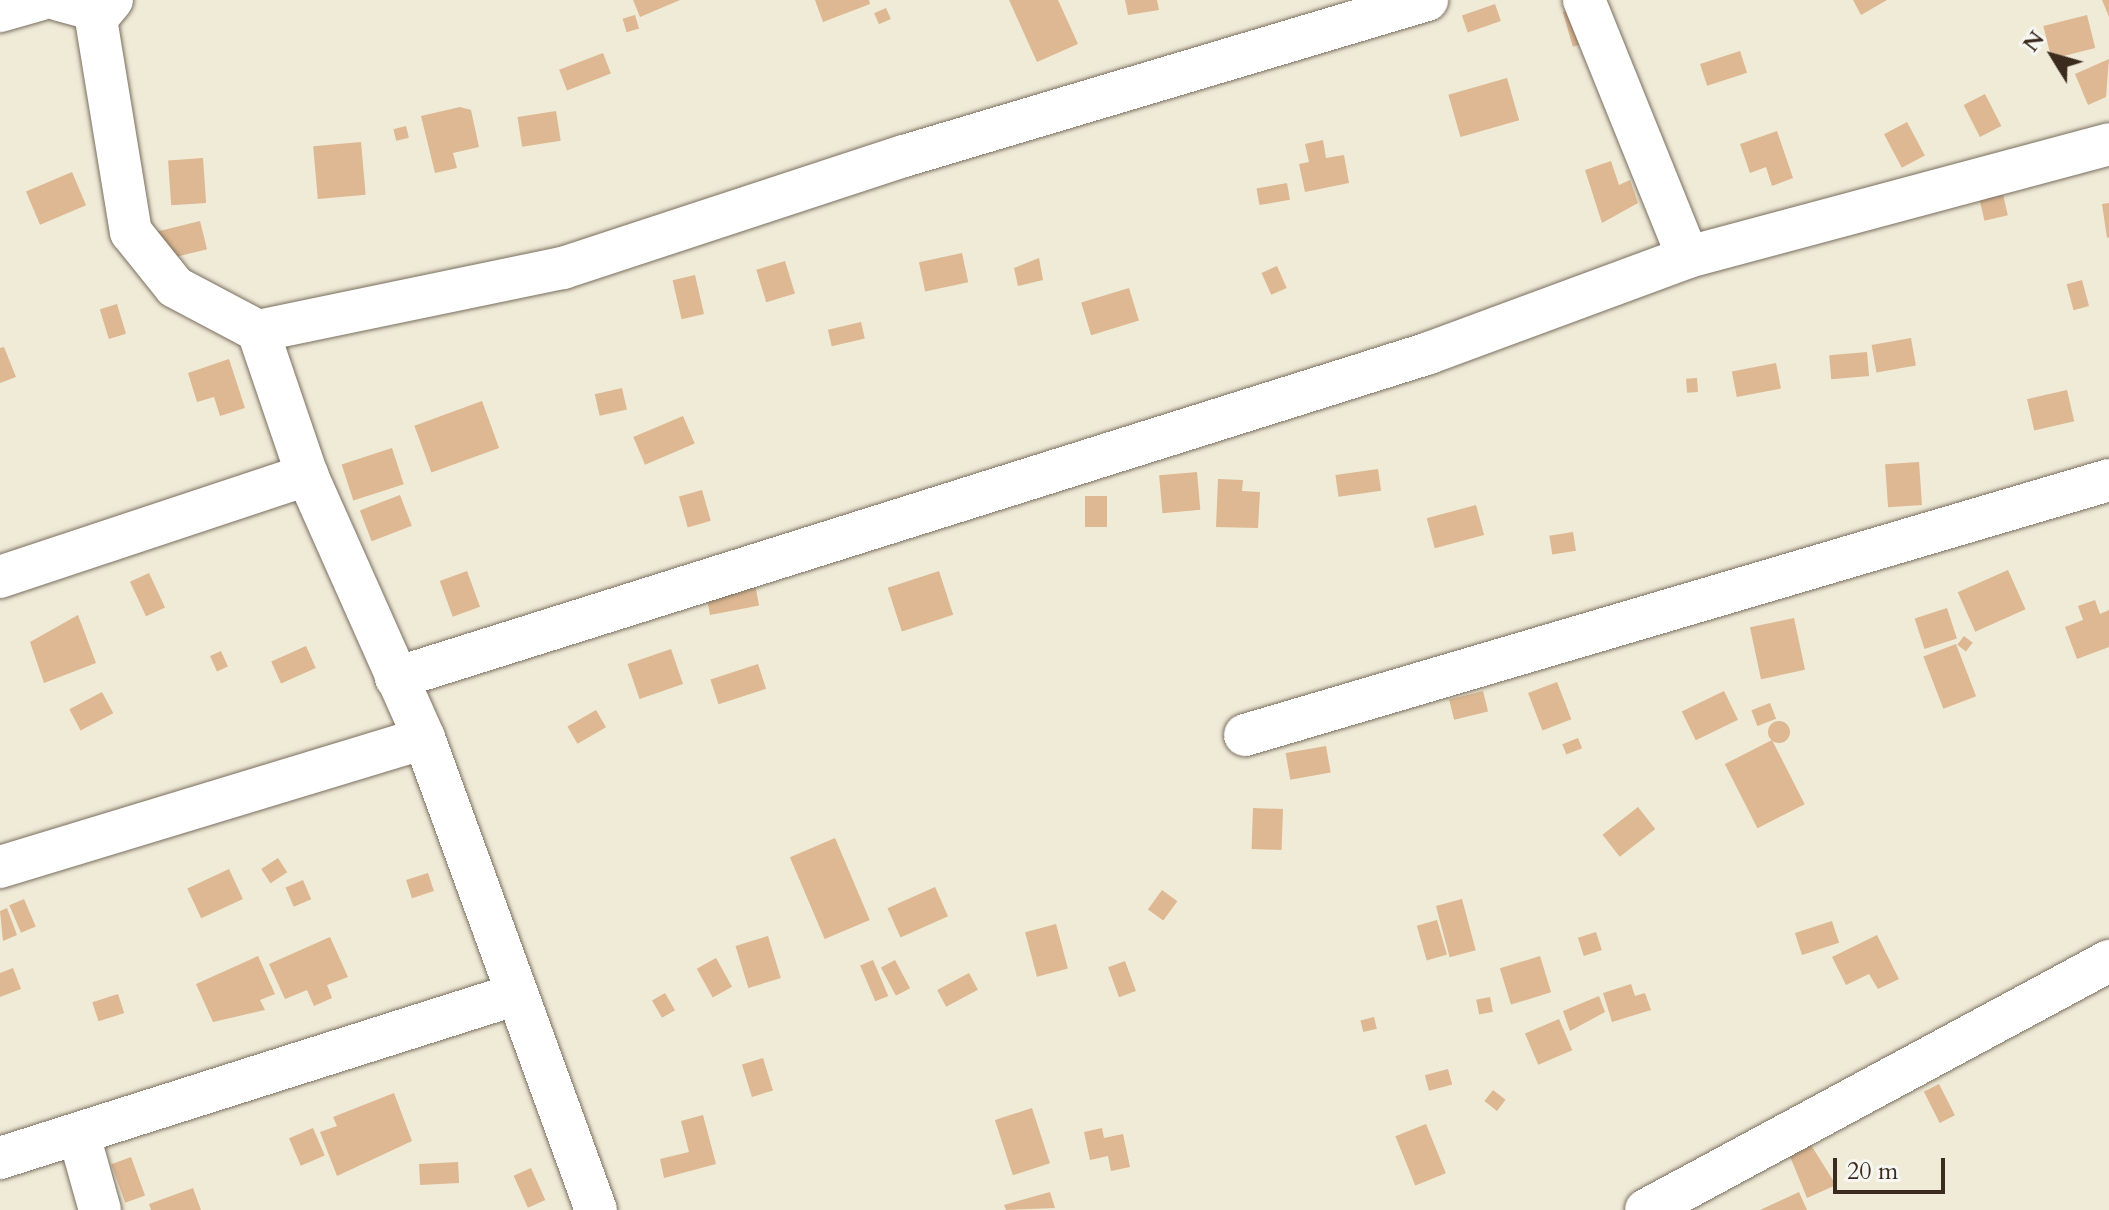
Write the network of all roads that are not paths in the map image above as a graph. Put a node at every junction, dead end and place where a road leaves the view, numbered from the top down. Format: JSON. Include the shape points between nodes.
{"nodes":[{"id":1,"x":39,"y":0,"type":"edge"},
{"id":2,"x":59,"y":0,"type":"edge"},
{"id":3,"x":1427,"y":0,"type":"edge"},
{"id":4,"x":1584,"y":0,"type":"edge"},
{"id":5,"x":106,"y":5,"type":"edge"},
{"id":6,"x":0,"y":11,"type":"edge"},
{"id":7,"x":2109,"y":144,"type":"edge"},
{"id":8,"x":1688,"y":257,"type":"junction"},
{"id":9,"x":258,"y":331,"type":"junction"},
{"id":10,"x":307,"y":475,"type":"junction"},
{"id":11,"x":2109,"y":480,"type":"edge"},
{"id":12,"x":0,"y":577,"type":"edge"},
{"id":13,"x":396,"y":678,"type":"junction"},
{"id":14,"x":1245,"y":735,"type":"dead end"},
{"id":15,"x":424,"y":738,"type":"junction"},
{"id":16,"x":0,"y":867,"type":"edge"},
{"id":17,"x":2109,"y":961,"type":"edge"},
{"id":18,"x":517,"y":994,"type":"junction"},
{"id":19,"x":79,"y":1135,"type":"junction"},
{"id":20,"x":0,"y":1158,"type":"edge"},
{"id":21,"x":100,"y":1210,"type":"edge"},
{"id":22,"x":596,"y":1210,"type":"edge"},
{"id":23,"x":1646,"y":1210,"type":"edge"}],
"edges":[{"from":1,"to":6,"type":"street"},
{"from":2,"to":5,"type":"street"},
{"from":3,"to":9,"type":"street","via":[[904,156],[563,268]]},
{"from":4,"to":8,"type":"street"},
{"from":5,"to":9,"type":"street","via":[[97,35],[131,232],[175,287]]},
{"from":7,"to":8,"type":"street"},
{"from":8,"to":13,"type":"street","via":[[1429,353]]},
{"from":9,"to":10,"type":"street"},
{"from":10,"to":12,"type":"street"},
{"from":10,"to":13,"type":"street"},
{"from":11,"to":14,"type":"street"},
{"from":13,"to":15,"type":"street"},
{"from":15,"to":16,"type":"street"},
{"from":15,"to":18,"type":"street"},
{"from":17,"to":23,"type":"street"},
{"from":18,"to":19,"type":"street"},
{"from":18,"to":22,"type":"street"},
{"from":19,"to":20,"type":"street"},
{"from":19,"to":21,"type":"street"}]}
